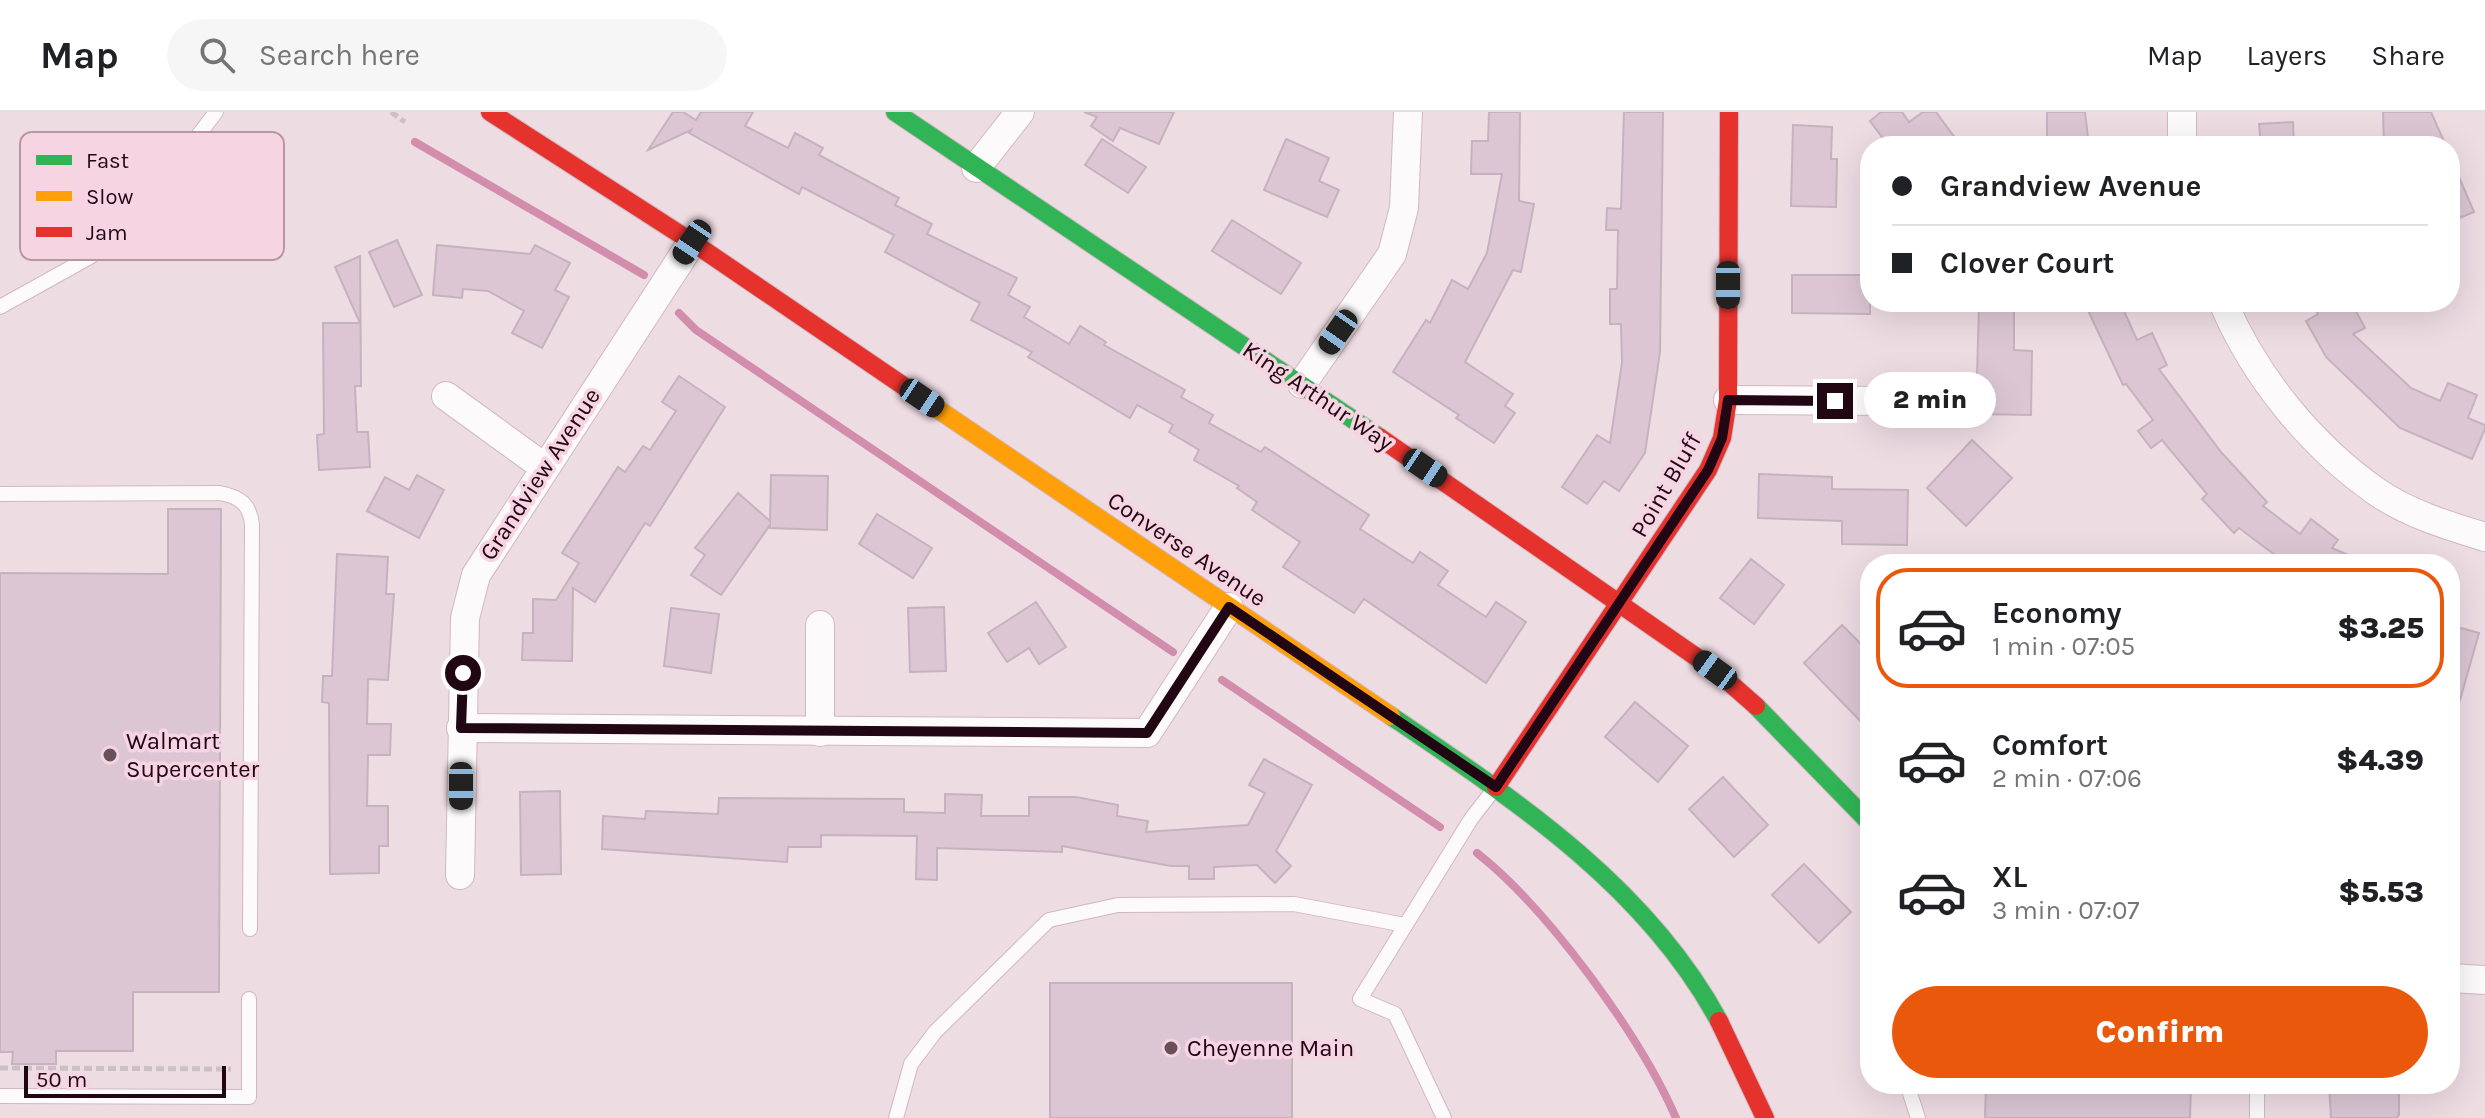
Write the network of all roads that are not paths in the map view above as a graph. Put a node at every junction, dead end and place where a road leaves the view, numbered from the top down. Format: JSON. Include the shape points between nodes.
{"nodes":[{"id":1,"x":216,"y":112,"type":"edge"},
{"id":2,"x":490,"y":112,"type":"edge"},
{"id":3,"x":895,"y":112,"type":"edge"},
{"id":4,"x":1020,"y":112,"type":"edge"},
{"id":5,"x":1408,"y":112,"type":"edge"},
{"id":6,"x":1729,"y":112,"type":"edge"},
{"id":7,"x":2182,"y":112,"type":"edge"},
{"id":8,"x":201,"y":132,"type":"edge"},
{"id":9,"x":2182,"y":136,"type":"edge"},
{"id":10,"x":976,"y":168,"type":"junction"},
{"id":11,"x":692,"y":242,"type":"junction"},
{"id":12,"x":85,"y":260,"type":"edge"},
{"id":13,"x":0,"y":307,"type":"edge"},
{"id":14,"x":2227,"y":312,"type":"edge"},
{"id":15,"x":1302,"y":384,"type":"junction"},
{"id":16,"x":446,"y":396,"type":"dead end"},
{"id":17,"x":1728,"y":400,"type":"junction"},
{"id":18,"x":1888,"y":401,"type":"dead end"},
{"id":19,"x":544,"y":467,"type":"junction"},
{"id":20,"x":0,"y":494,"type":"edge"},
{"id":21,"x":2485,"y":537,"type":"edge"},
{"id":22,"x":1622,"y":603,"type":"junction"},
{"id":23,"x":1229,"y":607,"type":"junction"},
{"id":24,"x":820,"y":625,"type":"dead end"},
{"id":25,"x":461,"y":728,"type":"junction"},
{"id":26,"x":820,"y":732,"type":"junction"},
{"id":27,"x":1496,"y":787,"type":"junction"},
{"id":28,"x":1860,"y":813,"type":"edge"},
{"id":29,"x":460,"y":875,"type":"dead end"},
{"id":30,"x":1405,"y":925,"type":"junction"},
{"id":31,"x":250,"y":929,"type":"dead end"},
{"id":32,"x":2460,"y":979,"type":"edge"},
{"id":33,"x":2485,"y":980,"type":"edge"},
{"id":34,"x":249,"y":999,"type":"dead end"},
{"id":35,"x":1910,"y":1094,"type":"edge"},
{"id":36,"x":2257,"y":1094,"type":"edge"},
{"id":37,"x":0,"y":1096,"type":"edge"},
{"id":38,"x":896,"y":1118,"type":"edge"},
{"id":39,"x":1444,"y":1118,"type":"edge"},
{"id":40,"x":1765,"y":1118,"type":"edge"},
{"id":41,"x":1918,"y":1118,"type":"edge"},
{"id":42,"x":2257,"y":1118,"type":"edge"}],
"edges":[{"from":1,"to":8,"type":"lane"},
{"from":2,"to":11,"type":"street","name":"Converse Avenue"},
{"from":3,"to":10,"type":"street","name":"King Arthur Way"},
{"from":4,"to":10,"type":"street"},
{"from":5,"to":15,"type":"street","via":[[1404,208],[1392,254]]},
{"from":6,"to":17,"type":"street","name":"Point Bluff"},
{"from":7,"to":9,"type":"street"},
{"from":10,"to":15,"type":"street","name":"King Arthur Way"},
{"from":11,"to":19,"type":"street","name":"Grandview Avenue"},
{"from":11,"to":23,"type":"street","name":"Converse Avenue"},
{"from":12,"to":13,"type":"lane"},
{"from":14,"to":21,"type":"street","via":[[2274,391],[2319,443],[2378,493],[2434,521]]},
{"from":15,"to":22,"type":"street","name":"King Arthur Way"},
{"from":16,"to":19,"type":"street"},
{"from":17,"to":18,"type":"street"},
{"from":17,"to":22,"type":"street","name":"Point Bluff","via":[[1722,438],[1708,470]]},
{"from":19,"to":25,"type":"street","name":"Grandview Avenue","via":[[476,575],[465,618]]},
{"from":20,"to":31,"type":"lane","via":[[220,493],[247,505],[252,525]]},
{"from":22,"to":27,"type":"street","name":"Point Bluff"},
{"from":22,"to":28,"type":"street","name":"King Arthur Way","via":[[1763,712]]},
{"from":23,"to":26,"type":"street","via":[[1147,733]]},
{"from":23,"to":27,"type":"street","name":"Converse Avenue"},
{"from":24,"to":26,"type":"street"},
{"from":25,"to":26,"type":"street"},
{"from":25,"to":29,"type":"street","name":"Grandview Avenue"},
{"from":27,"to":30,"type":"lane"},
{"from":27,"to":40,"type":"street","name":"Converse Avenue","via":[[1581,852],[1642,913],[1692,976]]},
{"from":30,"to":38,"type":"lane","via":[[1294,904],[1118,905],[1049,920],[935,1032],[911,1064]]},
{"from":30,"to":39,"type":"lane","via":[[1360,999],[1395,1014]]},
{"from":32,"to":33,"type":"street"},
{"from":34,"to":37,"type":"lane","via":[[249,1097]]},
{"from":35,"to":41,"type":"lane"},
{"from":36,"to":42,"type":"lane"}]}
